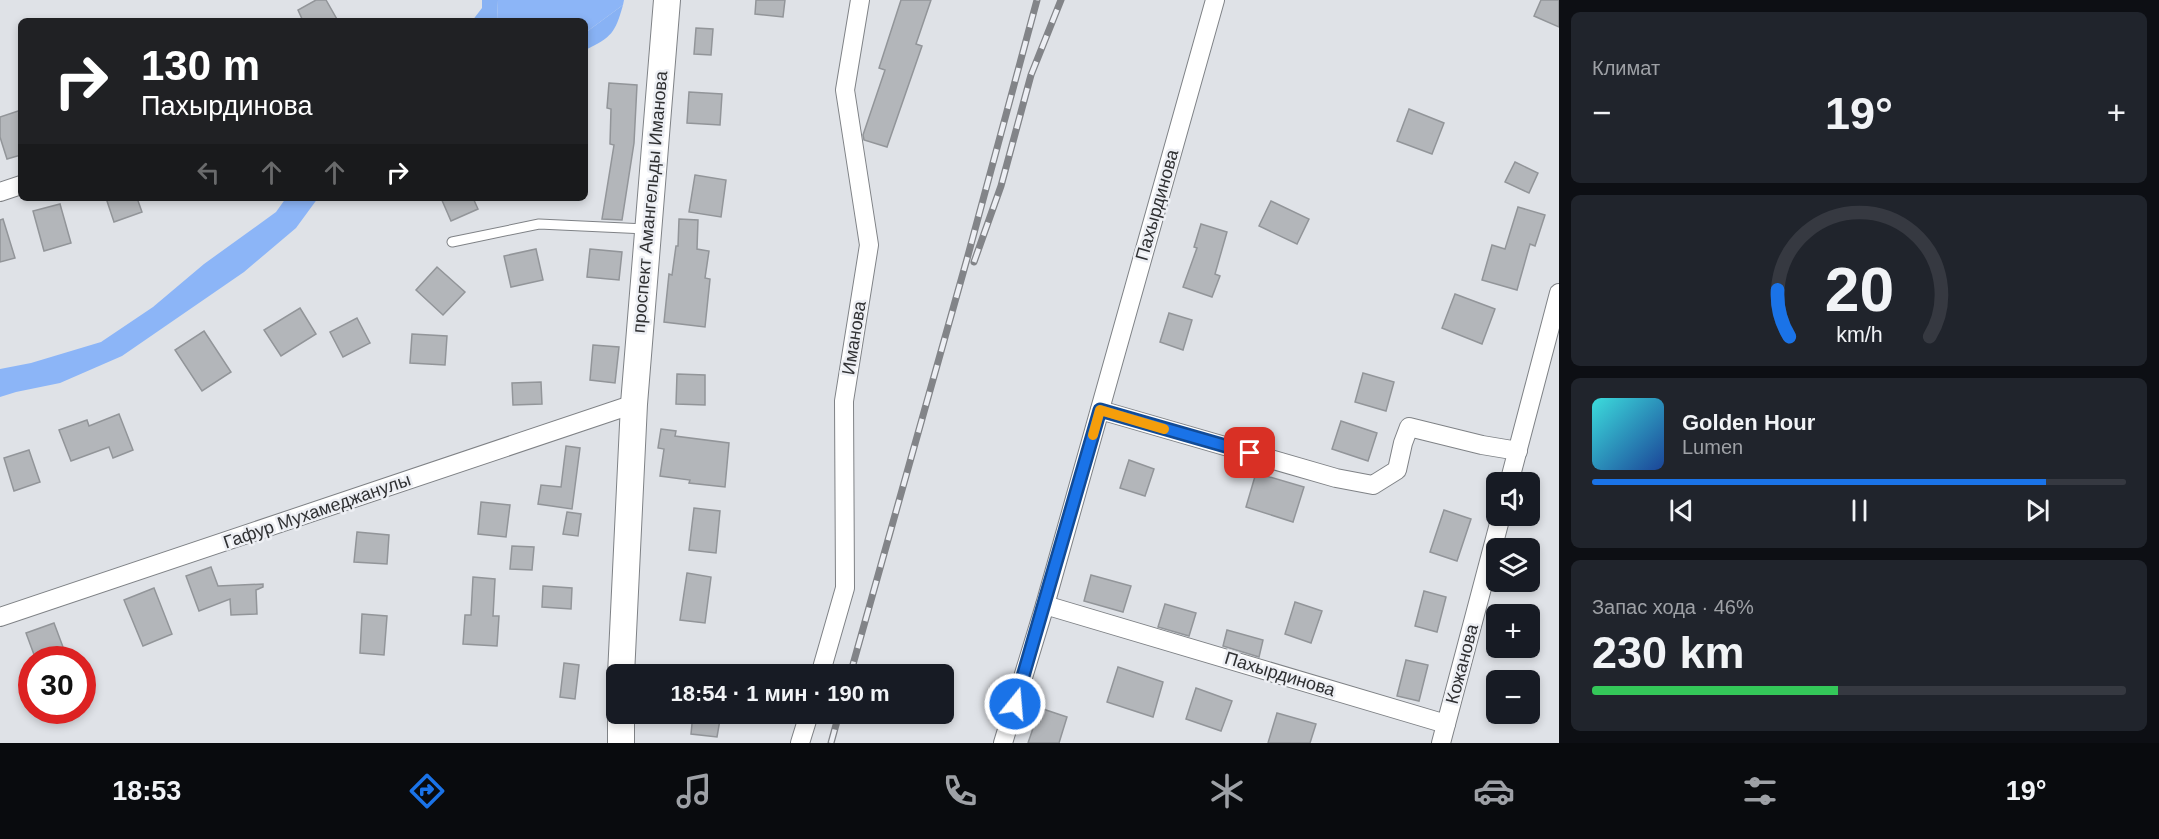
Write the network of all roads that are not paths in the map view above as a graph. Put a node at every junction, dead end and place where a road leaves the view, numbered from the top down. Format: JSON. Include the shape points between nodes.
{"nodes":[{"id":1,"x":667,"y":0,"type":"edge"},
{"id":2,"x":860,"y":0,"type":"edge"},
{"id":3,"x":1215,"y":0,"type":"edge"},
{"id":4,"x":18,"y":186,"type":"edge"},
{"id":5,"x":0,"y":192,"type":"edge"},
{"id":6,"x":648,"y":229,"type":"junction"},
{"id":7,"x":452,"y":242,"type":"dead end"},
{"id":8,"x":1559,"y":293,"type":"edge"},
{"id":9,"x":634,"y":404,"type":"junction"},
{"id":10,"x":1100,"y":410,"type":"junction"},
{"id":11,"x":1518,"y":451,"type":"junction"},
{"id":12,"x":1512,"y":472,"type":"edge"},
{"id":13,"x":1498,"y":526,"type":"edge"},
{"id":14,"x":1045,"y":605,"type":"junction"},
{"id":15,"x":0,"y":617,"type":"edge"},
{"id":16,"x":622,"y":664,"type":"edge"},
{"id":17,"x":823,"y":664,"type":"edge"},
{"id":18,"x":621,"y":724,"type":"edge"},
{"id":19,"x":806,"y":724,"type":"edge"},
{"id":20,"x":1446,"y":724,"type":"junction"},
{"id":21,"x":621,"y":743,"type":"edge"},
{"id":22,"x":800,"y":743,"type":"edge"},
{"id":23,"x":1003,"y":743,"type":"edge"},
{"id":24,"x":1441,"y":743,"type":"edge"}],
"edges":[{"from":1,"to":6,"type":"main road","name":"проспект Амангельды Иманова"},
{"from":2,"to":17,"type":"street","name":"Иманова","via":[[844,90],[869,245],[844,401],[845,588]]},
{"from":3,"to":10,"type":"street","name":"Пахырдинова"},
{"from":4,"to":5,"type":"street"},
{"from":6,"to":7,"type":"lane","via":[[539,224]]},
{"from":6,"to":9,"type":"main road","name":"проспект Амангельды Иманова"},
{"from":8,"to":11,"type":"street"},
{"from":9,"to":15,"type":"street","name":"Гафур Мухамеджанулы"},
{"from":9,"to":16,"type":"main road"},
{"from":10,"to":11,"type":"street","via":[[1336,478],[1373,485],[1397,470],[1409,427]]},
{"from":10,"to":14,"type":"street","name":"Пахырдинова"},
{"from":11,"to":12,"type":"street"},
{"from":13,"to":20,"type":"street","name":"Кожанова"},
{"from":14,"to":20,"type":"street","name":"Пахырдинова"},
{"from":14,"to":23,"type":"street","name":"Пахырдинова"},
{"from":18,"to":21,"type":"main road"},
{"from":19,"to":22,"type":"street"},
{"from":20,"to":24,"type":"street","name":"Кожанова"}]}
